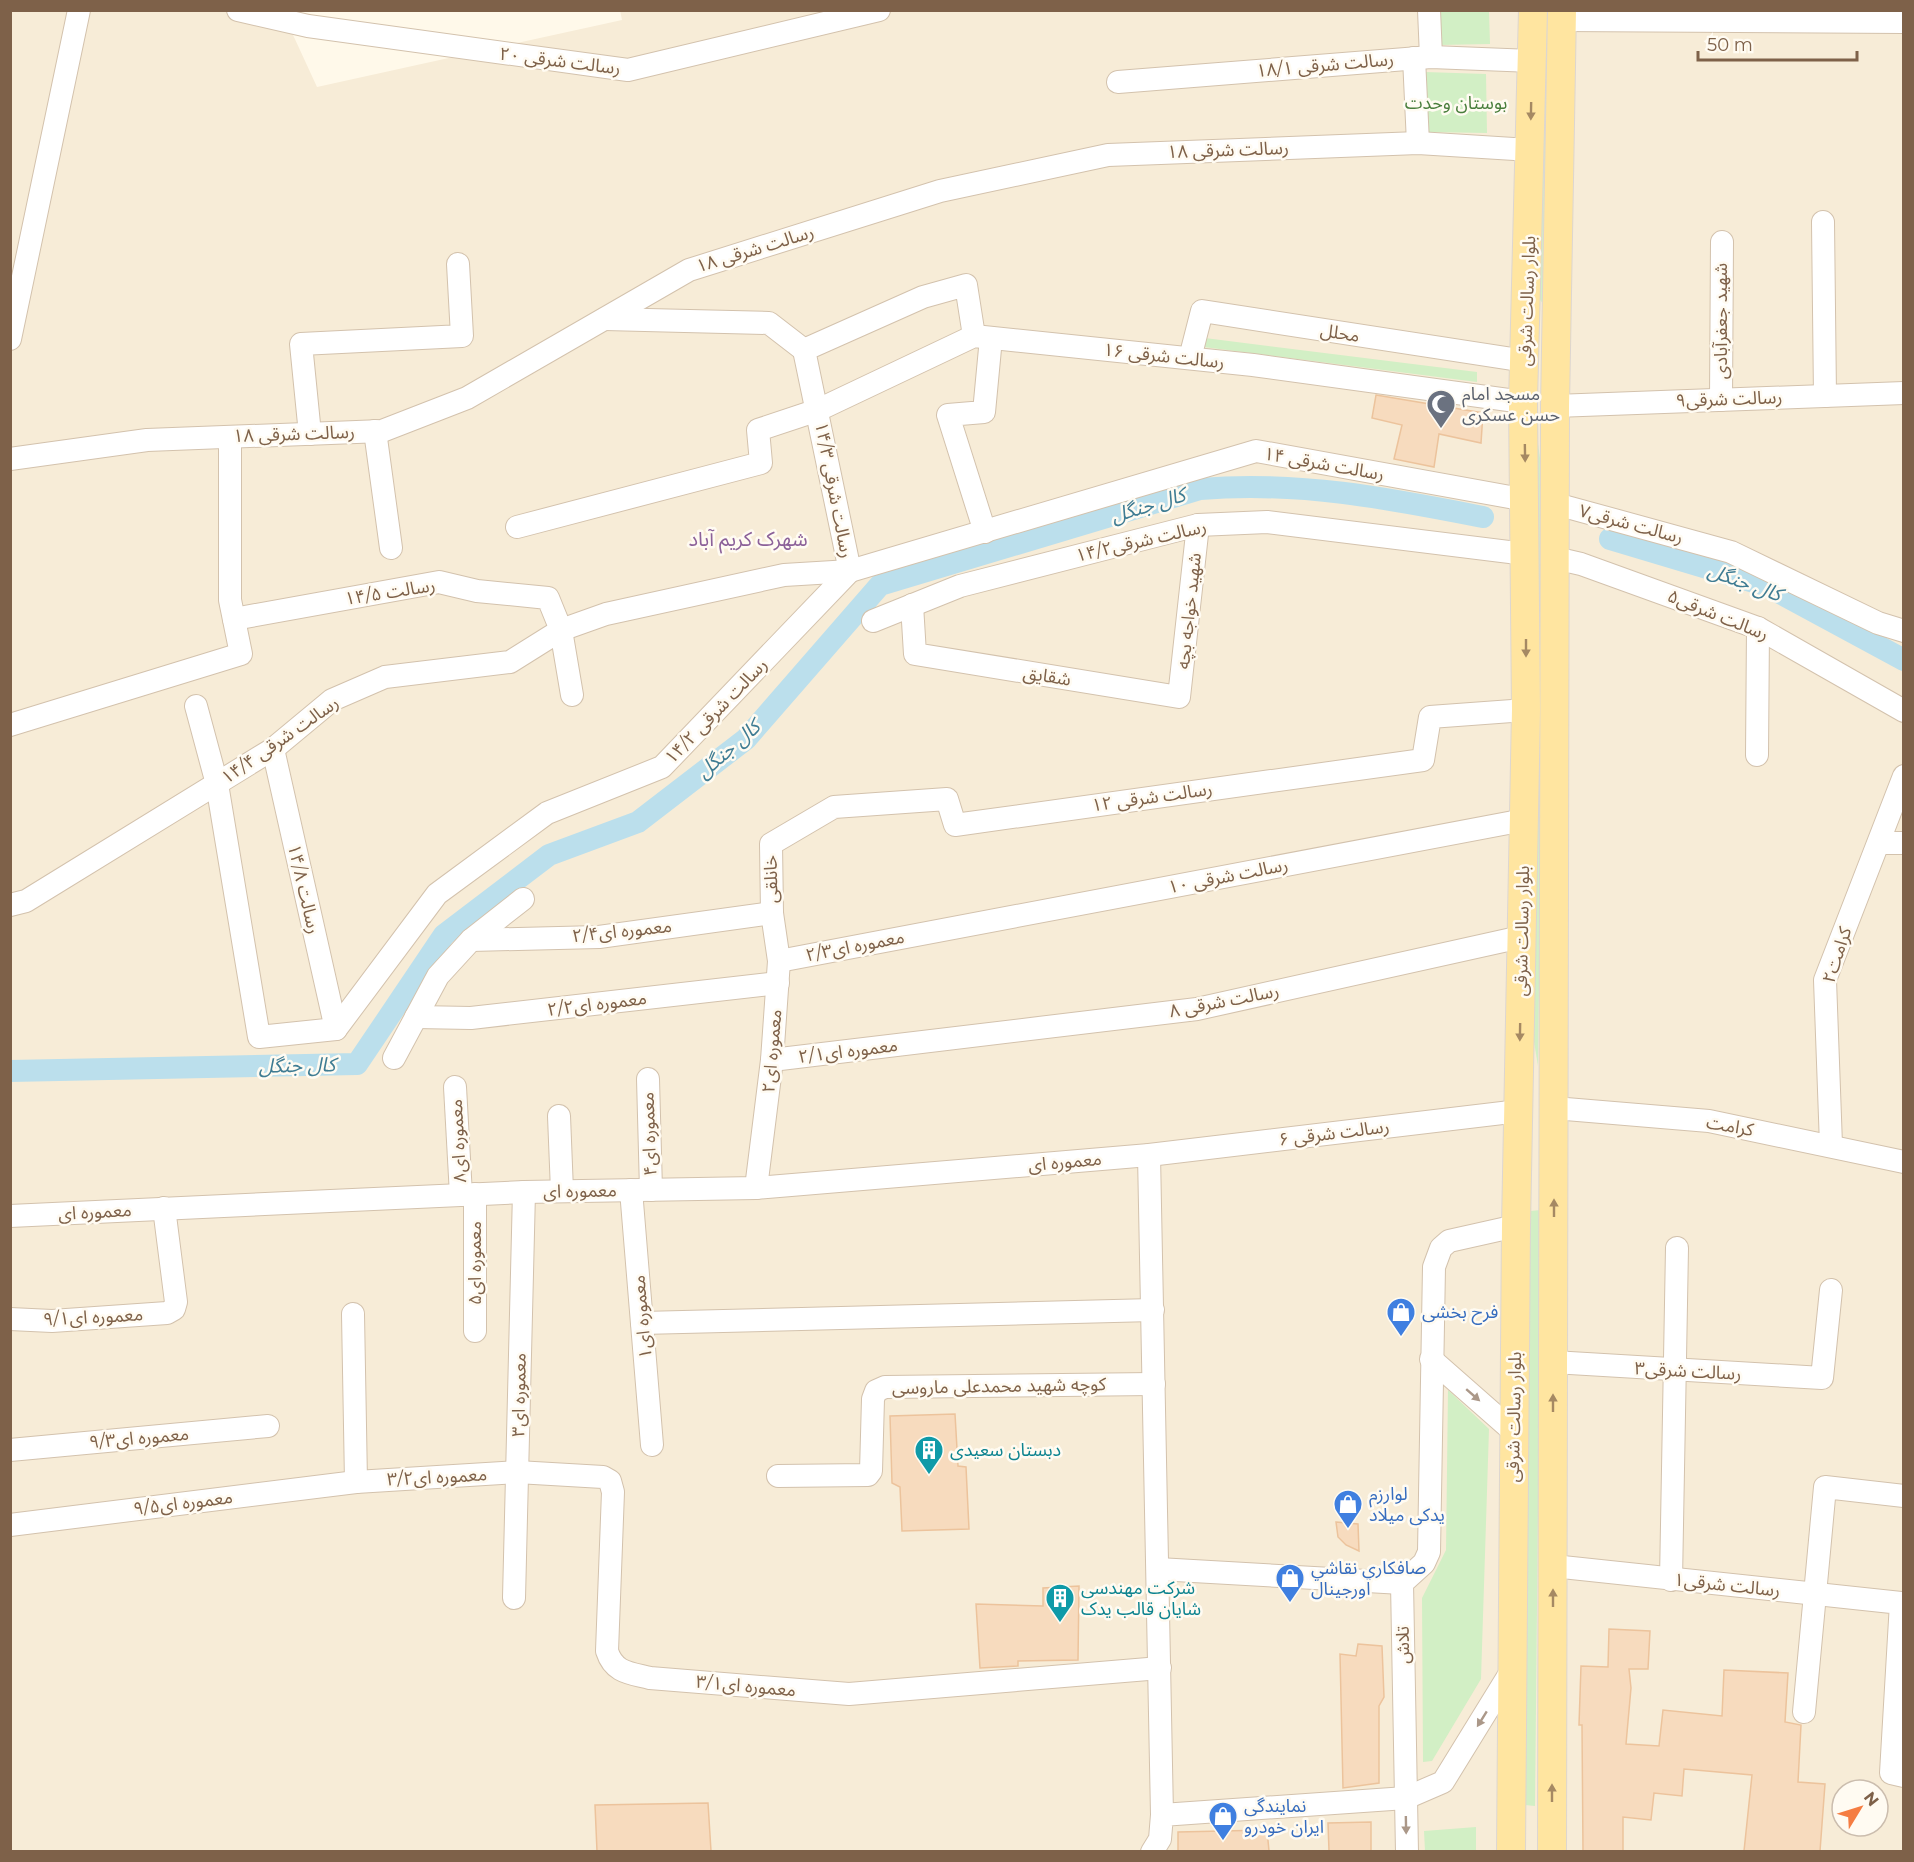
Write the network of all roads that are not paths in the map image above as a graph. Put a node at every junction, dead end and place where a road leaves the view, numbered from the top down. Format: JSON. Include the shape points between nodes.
{"nodes":[{"id":1,"x":79,"y":10,"type":"edge"},
{"id":2,"x":238,"y":10,"type":"edge"},
{"id":3,"x":879,"y":10,"type":"edge"},
{"id":4,"x":1429,"y":10,"type":"edge"},
{"id":5,"x":1533,"y":10,"type":"edge"},
{"id":6,"x":1562,"y":15,"type":"edge"},
{"id":7,"x":1904,"y":22,"type":"edge"},
{"id":8,"x":1422,"y":58,"type":"junction"},
{"id":9,"x":1532,"y":61,"type":"junction"},
{"id":10,"x":1118,"y":82,"type":"dead end"},
{"id":11,"x":1418,"y":143,"type":"junction"},
{"id":12,"x":1531,"y":150,"type":"junction"},
{"id":13,"x":1822,"y":222,"type":"dead end"},
{"id":14,"x":1722,"y":242,"type":"dead end"},
{"id":15,"x":458,"y":264,"type":"dead end"},
{"id":16,"x":605,"y":319,"type":"junction"},
{"id":17,"x":982,"y":337,"type":"junction"},
{"id":18,"x":10,"y":339,"type":"edge"},
{"id":19,"x":804,"y":350,"type":"junction"},
{"id":20,"x":1190,"y":358,"type":"junction"},
{"id":21,"x":1525,"y":361,"type":"junction"},
{"id":22,"x":1904,"y":393,"type":"edge"},
{"id":23,"x":1825,"y":396,"type":"junction"},
{"id":24,"x":1721,"y":400,"type":"junction"},
{"id":25,"x":1523,"y":402,"type":"junction"},
{"id":26,"x":1555,"y":406,"type":"junction"},
{"id":27,"x":819,"y":410,"type":"junction"},
{"id":28,"x":375,"y":431,"type":"junction"},
{"id":29,"x":310,"y":434,"type":"junction"},
{"id":30,"x":230,"y":437,"type":"junction"},
{"id":31,"x":10,"y":459,"type":"edge"},
{"id":32,"x":1526,"y":500,"type":"junction"},
{"id":33,"x":1556,"y":504,"type":"junction"},
{"id":34,"x":1198,"y":525,"type":"junction"},
{"id":35,"x":517,"y":527,"type":"dead end"},
{"id":36,"x":985,"y":532,"type":"junction"},
{"id":37,"x":391,"y":548,"type":"dead end"},
{"id":38,"x":1526,"y":554,"type":"junction"},
{"id":39,"x":1556,"y":558,"type":"junction"},
{"id":40,"x":850,"y":572,"type":"junction"},
{"id":41,"x":912,"y":605,"type":"junction"},
{"id":42,"x":234,"y":619,"type":"junction"},
{"id":43,"x":873,"y":621,"type":"dead end"},
{"id":44,"x":1758,"y":628,"type":"junction"},
{"id":45,"x":561,"y":630,"type":"junction"},
{"id":46,"x":1904,"y":631,"type":"edge"},
{"id":47,"x":572,"y":695,"type":"dead end"},
{"id":48,"x":1179,"y":697,"type":"joint"},
{"id":49,"x":196,"y":706,"type":"dead end"},
{"id":50,"x":1526,"y":710,"type":"junction"},
{"id":51,"x":1555,"y":711,"type":"junction"},
{"id":52,"x":1904,"y":711,"type":"edge"},
{"id":53,"x":10,"y":725,"type":"edge"},
{"id":54,"x":273,"y":749,"type":"junction"},
{"id":55,"x":1757,"y":755,"type":"dead end"},
{"id":56,"x":1904,"y":776,"type":"edge"},
{"id":57,"x":217,"y":784,"type":"junction"},
{"id":58,"x":1524,"y":820,"type":"junction"},
{"id":59,"x":1879,"y":843,"type":"junction"},
{"id":60,"x":1904,"y":843,"type":"edge"},
{"id":61,"x":771,"y":844,"type":"joint"},
{"id":62,"x":523,"y":899,"type":"dead end"},
{"id":63,"x":10,"y":905,"type":"edge"},
{"id":64,"x":772,"y":913,"type":"junction"},
{"id":65,"x":931,"y":932,"type":"joint"},
{"id":66,"x":1521,"y":937,"type":"junction"},
{"id":67,"x":471,"y":940,"type":"junction"},
{"id":68,"x":779,"y":972,"type":"junction"},
{"id":69,"x":416,"y":1017,"type":"junction"},
{"id":70,"x":336,"y":1029,"type":"junction"},
{"id":71,"x":923,"y":1042,"type":"joint"},
{"id":72,"x":394,"y":1058,"type":"dead end"},
{"id":73,"x":772,"y":1060,"type":"junction"},
{"id":74,"x":648,"y":1079,"type":"dead end"},
{"id":75,"x":455,"y":1087,"type":"dead end"},
{"id":76,"x":1554,"y":1108,"type":"junction"},
{"id":77,"x":1519,"y":1111,"type":"junction"},
{"id":78,"x":559,"y":1116,"type":"dead end"},
{"id":79,"x":1831,"y":1145,"type":"junction"},
{"id":80,"x":1149,"y":1155,"type":"junction"},
{"id":81,"x":1904,"y":1162,"type":"edge"},
{"id":82,"x":756,"y":1188,"type":"junction"},
{"id":83,"x":641,"y":1190,"type":"junction"},
{"id":84,"x":562,"y":1191,"type":"junction"},
{"id":85,"x":524,"y":1192,"type":"junction"},
{"id":86,"x":468,"y":1195,"type":"junction"},
{"id":87,"x":164,"y":1209,"type":"junction"},
{"id":88,"x":10,"y":1216,"type":"edge"},
{"id":89,"x":1516,"y":1226,"type":"junction"},
{"id":90,"x":1677,"y":1248,"type":"dead end"},
{"id":91,"x":1831,"y":1290,"type":"dead end"},
{"id":92,"x":1153,"y":1310,"type":"junction"},
{"id":93,"x":352,"y":1314,"type":"dead end"},
{"id":94,"x":10,"y":1319,"type":"edge"},
{"id":95,"x":642,"y":1323,"type":"junction"},
{"id":96,"x":475,"y":1331,"type":"dead end"},
{"id":97,"x":1431,"y":1359,"type":"junction"},
{"id":98,"x":1553,"y":1362,"type":"junction"},
{"id":99,"x":1674,"y":1370,"type":"junction"},
{"id":100,"x":1154,"y":1384,"type":"junction"},
{"id":101,"x":268,"y":1426,"type":"dead end"},
{"id":102,"x":1514,"y":1432,"type":"junction"},
{"id":103,"x":652,"y":1445,"type":"dead end"},
{"id":104,"x":10,"y":1450,"type":"edge"},
{"id":105,"x":517,"y":1472,"type":"junction"},
{"id":106,"x":778,"y":1476,"type":"dead end"},
{"id":107,"x":356,"y":1482,"type":"junction"},
{"id":108,"x":1904,"y":1496,"type":"edge"},
{"id":109,"x":10,"y":1525,"type":"edge"},
{"id":110,"x":1553,"y":1566,"type":"junction"},
{"id":111,"x":1158,"y":1569,"type":"junction"},
{"id":112,"x":1671,"y":1580,"type":"junction"},
{"id":113,"x":1402,"y":1583,"type":"junction"},
{"id":114,"x":1815,"y":1594,"type":"junction"},
{"id":115,"x":514,"y":1598,"type":"dead end"},
{"id":116,"x":1160,"y":1668,"type":"junction"},
{"id":117,"x":1512,"y":1670,"type":"junction"},
{"id":118,"x":1804,"y":1713,"type":"dead end"},
{"id":119,"x":1904,"y":1776,"type":"edge"},
{"id":120,"x":1406,"y":1798,"type":"junction"},
{"id":121,"x":1162,"y":1815,"type":"junction"},
{"id":122,"x":1512,"y":1840,"type":"edge"},
{"id":123,"x":1552,"y":1840,"type":"edge"},
{"id":124,"x":1152,"y":1851,"type":"edge"},
{"id":125,"x":1407,"y":1851,"type":"edge"}],
"edges":[{"from":1,"to":18,"type":"street"},
{"from":2,"to":3,"type":"street","name":"رسالت شرقی ۲۰","via":[[308,26],[627,70]]},
{"from":4,"to":8,"type":"street"},
{"from":5,"to":9,"type":"main road","name":"بلوار رسالت شرقی"},
{"from":6,"to":7,"type":"street"},
{"from":6,"to":26,"type":"main road","name":"بلوار رسالت شرقی"},
{"from":8,"to":9,"type":"street","name":"رسالت شرقی ۱۸/۱"},
{"from":8,"to":10,"type":"street","name":"رسالت شرقی ۱۸/۱"},
{"from":8,"to":11,"type":"street"},
{"from":9,"to":12,"type":"main road","name":"بلوار رسالت شرقی","one_way":true},
{"from":11,"to":12,"type":"street","name":"رسالت شرقی ۱۸"},
{"from":11,"to":16,"type":"street","name":"رسالت شرقی ۱۸","via":[[1108,155],[940,191],[689,270]]},
{"from":12,"to":21,"type":"main road","name":"بلوار رسالت شرقی"},
{"from":13,"to":23,"type":"street"},
{"from":14,"to":24,"type":"street","name":"شهید جعفرآبادی"},
{"from":15,"to":29,"type":"street","via":[[462,336],[302,344]]},
{"from":16,"to":19,"type":"street","via":[[769,324]]},
{"from":16,"to":28,"type":"street","name":"رسالت شرقی ۱۸","via":[[467,398]]},
{"from":17,"to":19,"type":"street","via":[[966,285],[923,297]]},
{"from":17,"to":20,"type":"street","name":"رسالت شرقی ۱۶"},
{"from":17,"to":27,"type":"street"},
{"from":17,"to":36,"type":"street","via":[[984,412],[948,415]]},
{"from":19,"to":27,"type":"street","name":"رسالت شرقی ۱۴/۳"},
{"from":20,"to":21,"type":"street","name":"محلل","via":[[1202,311]]},
{"from":20,"to":25,"type":"street","name":"رسالت شرقی ۱۶"},
{"from":21,"to":25,"type":"main road","name":"بلوار رسالت شرقی"},
{"from":22,"to":23,"type":"street","name":"رسالت شرقی۹"},
{"from":23,"to":24,"type":"street","name":"رسالت شرقی۹"},
{"from":24,"to":26,"type":"street","name":"رسالت شرقی۹"},
{"from":25,"to":32,"type":"main road","name":"بلوار رسالت شرقی","one_way":true},
{"from":26,"to":33,"type":"main road","name":"بلوار رسالت شرقی"},
{"from":27,"to":35,"type":"street","via":[[758,430],[761,463]]},
{"from":27,"to":40,"type":"street","name":"رسالت شرقی ۱۴/۳"},
{"from":28,"to":29,"type":"street","name":"رسالت شرقی ۱۸"},
{"from":28,"to":37,"type":"street"},
{"from":29,"to":30,"type":"street","name":"رسالت شرقی ۱۸"},
{"from":30,"to":31,"type":"street","name":"رسالت شرقی ۱۸","via":[[147,440]]},
{"from":30,"to":42,"type":"street","via":[[230,600]]},
{"from":32,"to":36,"type":"street","name":"رسالت شرقی ۱۴","via":[[1256,452]]},
{"from":32,"to":38,"type":"main road","name":"بلوار رسالت شرقی"},
{"from":33,"to":39,"type":"main road","name":"بلوار رسالت شرقی"},
{"from":33,"to":46,"type":"street","name":"رسالت شرقی۷","via":[[1731,552],[1878,623]]},
{"from":34,"to":38,"type":"street","name":"رسالت شرقی۱۴/۲","via":[[1267,522]]},
{"from":34,"to":41,"type":"street","name":"رسالت شرقی۱۴/۲","via":[[960,586]]},
{"from":34,"to":48,"type":"street","name":"شهید خواجه بچه"},
{"from":36,"to":40,"type":"street","name":"رسالت شرقی ۱۴"},
{"from":38,"to":50,"type":"main road","name":"بلوار رسالت شرقی","one_way":true},
{"from":39,"to":44,"type":"street","name":"رسالت شرقی۵"},
{"from":39,"to":51,"type":"main road","name":"بلوار رسالت شرقی"},
{"from":40,"to":45,"type":"street","name":"رسالت شرقی ۱۴/۴","via":[[783,575],[606,614]]},
{"from":40,"to":70,"type":"street","name":"رسالت شرقی ۱۴/۲","via":[[662,767],[548,813],[437,894]]},
{"from":41,"to":43,"type":"street","name":"رسالت شرقی۱۴/۲"},
{"from":41,"to":48,"type":"street","name":"شقایق","via":[[915,654]]},
{"from":42,"to":45,"type":"street","name":"رسالت ۱۴/۵","via":[[439,582],[477,591],[548,598]]},
{"from":42,"to":53,"type":"street","via":[[241,654]]},
{"from":44,"to":52,"type":"street","name":"رسالت شرقی۵"},
{"from":44,"to":55,"type":"street"},
{"from":45,"to":47,"type":"street"},
{"from":45,"to":54,"type":"street","name":"رسالت شرقی ۱۴/۴","via":[[510,662],[385,677],[332,700]]},
{"from":49,"to":57,"type":"street"},
{"from":50,"to":51,"type":"main road"},
{"from":50,"to":58,"type":"main road","name":"بلوار رسالت شرقی"},
{"from":50,"to":61,"type":"street","name":"رسالت شرقی ۱۲","via":[[1430,717],[1423,760],[955,825],[947,798],[834,807]]},
{"from":51,"to":76,"type":"main road","name":"بلوار رسالت شرقی"},
{"from":54,"to":57,"type":"street","name":"رسالت شرقی ۱۴/۴"},
{"from":54,"to":70,"type":"street","name":"رسالت ۱۴/۸"},
{"from":56,"to":59,"type":"street","name":"کرامت۲"},
{"from":57,"to":63,"type":"street","name":"رسالت شرقی ۱۴/۴","via":[[26,901]]},
{"from":57,"to":70,"type":"street","via":[[259,1037]]},
{"from":58,"to":65,"type":"street","name":"رسالت شرقی ۱۰"},
{"from":58,"to":66,"type":"main road","name":"بلوار رسالت شرقی"},
{"from":59,"to":60,"type":"street"},
{"from":59,"to":79,"type":"street","name":"کرامت۲","via":[[1825,980]]},
{"from":61,"to":64,"type":"street","name":"خانلقی"},
{"from":62,"to":67,"type":"street"},
{"from":64,"to":67,"type":"street","name":"معموره ای۲/۴","via":[[599,936]]},
{"from":64,"to":68,"type":"street","name":"معموره ای۲"},
{"from":65,"to":68,"type":"street","name":"معموره ای۲/۳"},
{"from":66,"to":71,"type":"street","name":"رسالت شرقی ۸","via":[[1197,1009]]},
{"from":66,"to":77,"type":"main road","name":"بلوار رسالت شرقی","one_way":true},
{"from":67,"to":69,"type":"street","via":[[438,976]]},
{"from":68,"to":69,"type":"street","name":"معموره ای۲/۲","via":[[471,1018]]},
{"from":68,"to":73,"type":"street","name":"معموره ای۲"},
{"from":69,"to":72,"type":"street"},
{"from":71,"to":73,"type":"street","name":"معموره ای۲/۱"},
{"from":73,"to":82,"type":"street","name":"معموره ای۲"},
{"from":74,"to":83,"type":"street","name":"معموره ای۴"},
{"from":75,"to":86,"type":"street","name":"معموره ای۸"},
{"from":76,"to":79,"type":"street","name":"کرامت","via":[[1709,1121]]},
{"from":98,"to":76,"type":"main road","name":"بلوار رسالت شرقی","one_way":true},
{"from":77,"to":80,"type":"street","name":"رسالت شرقی ۶"},
{"from":77,"to":89,"type":"main road","name":"بلوار رسالت شرقی"},
{"from":78,"to":84,"type":"street"},
{"from":79,"to":81,"type":"street","name":"کرامت"},
{"from":80,"to":82,"type":"street","name":"معموره ای"},
{"from":80,"to":92,"type":"street"},
{"from":82,"to":83,"type":"street","name":"معموره ای"},
{"from":83,"to":84,"type":"street","name":"معموره ای"},
{"from":83,"to":95,"type":"street","name":"معموره ای۱"},
{"from":84,"to":85,"type":"street","name":"معموره ای"},
{"from":85,"to":86,"type":"street","name":"معموره ای"},
{"from":85,"to":105,"type":"street","name":"معموره ای۳"},
{"from":86,"to":87,"type":"street","name":"معموره ای"},
{"from":86,"to":96,"type":"street","name":"معموره ای۵"},
{"from":87,"to":88,"type":"street","name":"معموره ای"},
{"from":87,"to":94,"type":"street","name":"معموره ای۹/۱","via":[[174,1309],[167,1313],[52,1321]]},
{"from":89,"to":97,"type":"street","via":[[1459,1237],[1441,1248],[1434,1268]]},
{"from":89,"to":102,"type":"main road","name":"بلوار رسالت شرقی"},
{"from":90,"to":99,"type":"street"},
{"from":91,"to":99,"type":"street","name":"رسالت شرقی۳","via":[[1822,1378]]},
{"from":92,"to":95,"type":"street"},
{"from":92,"to":100,"type":"street"},
{"from":93,"to":107,"type":"street"},
{"from":95,"to":103,"type":"street","name":"معموره ای۱"},
{"from":97,"to":102,"type":"street","one_way":true},
{"from":97,"to":113,"type":"street","via":[[1429,1552],[1424,1563]]},
{"from":98,"to":99,"type":"street","name":"رسالت شرقی۳"},
{"from":110,"to":98,"type":"main road","name":"بلوار رسالت شرقی","one_way":true},
{"from":99,"to":112,"type":"street"},
{"from":100,"to":106,"type":"street","name":"کوچه شهید محمدعلی ماروسی","via":[[885,1387],[876,1391],[873,1399],[868,1475]]},
{"from":100,"to":111,"type":"street"},
{"from":101,"to":104,"type":"street","name":"معموره ای۹/۳"},
{"from":102,"to":117,"type":"main road","name":"بلوار رسالت شرقی"},
{"from":105,"to":107,"type":"street","name":"معموره ای۳/۲"},
{"from":105,"to":115,"type":"street","name":"معموره ای۳"},
{"from":105,"to":116,"type":"street","name":"معموره ای۳/۱","via":[[603,1477],[610,1481],[613,1492],[607,1651],[620,1671],[650,1678],[849,1694]]},
{"from":107,"to":109,"type":"street","name":"معموره ای۹/۵"},
{"from":108,"to":114,"type":"street","via":[[1825,1487]]},
{"from":110,"to":112,"type":"street","name":"رسالت شرقی۱"},
{"from":123,"to":110,"type":"main road","name":"بلوار رسالت شرقی","one_way":true},
{"from":111,"to":113,"type":"street"},
{"from":111,"to":116,"type":"street"},
{"from":112,"to":114,"type":"street","name":"رسالت شرقی۱"},
{"from":113,"to":120,"type":"street","name":"تلاش"},
{"from":114,"to":118,"type":"street"},
{"from":114,"to":119,"type":"street","name":"رسالت شرقی۱","via":[[1901,1603],[1891,1773]]},
{"from":116,"to":121,"type":"street"},
{"from":117,"to":120,"type":"street","one_way":true,"via":[[1443,1782]]},
{"from":117,"to":122,"type":"main road","name":"بلوار رسالت شرقی"},
{"from":120,"to":121,"type":"street"},
{"from":120,"to":125,"type":"street","name":"تلاش","one_way":true},
{"from":121,"to":124,"type":"street","via":[[1160,1839]]},
{"from":122,"to":123,"type":"main road"}]}
